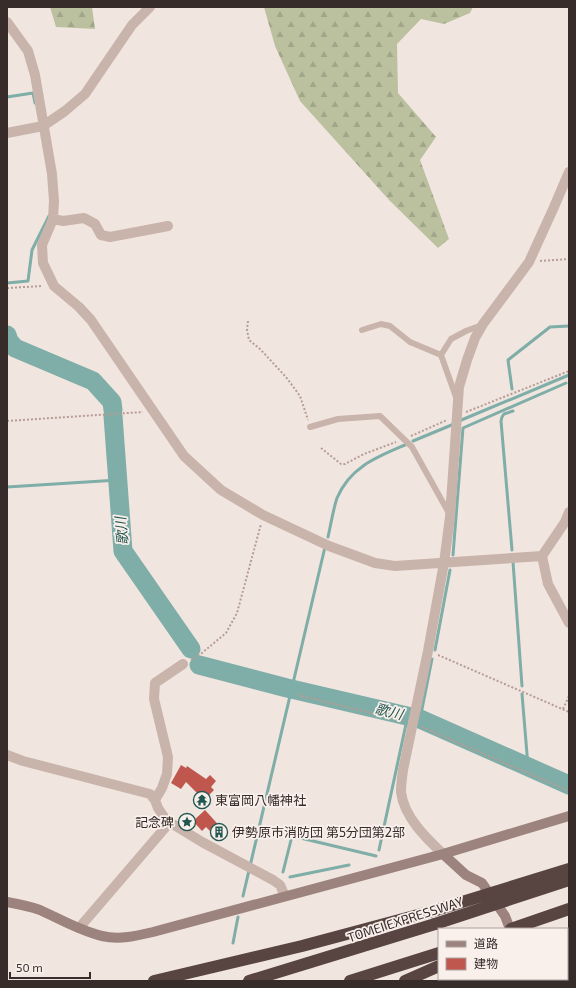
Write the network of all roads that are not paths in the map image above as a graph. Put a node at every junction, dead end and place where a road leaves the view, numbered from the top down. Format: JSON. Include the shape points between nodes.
{"nodes":[{"id":1,"x":150,"y":7,"type":"edge"},
{"id":2,"x":7,"y":22,"type":"edge"},
{"id":3,"x":43,"y":126,"type":"junction"},
{"id":4,"x":7,"y":133,"type":"edge"},
{"id":5,"x":569,"y":172,"type":"edge"},
{"id":6,"x":53,"y":219,"type":"junction"},
{"id":7,"x":168,"y":226,"type":"dead end"},
{"id":8,"x":484,"y":324,"type":"junction"},
{"id":9,"x":362,"y":330,"type":"dead end"},
{"id":10,"x":441,"y":355,"type":"junction"},
{"id":11,"x":458,"y":400,"type":"junction"},
{"id":12,"x":310,"y":427,"type":"road end"},
{"id":13,"x":569,"y":512,"type":"edge"},
{"id":14,"x":450,"y":517,"type":"junction"},
{"id":15,"x":542,"y":556,"type":"junction"},
{"id":16,"x":444,"y":563,"type":"junction"},
{"id":17,"x":569,"y":623,"type":"edge"},
{"id":18,"x":183,"y":664,"type":"road end"},
{"id":19,"x":7,"y":755,"type":"edge"},
{"id":20,"x":155,"y":800,"type":"junction"},
{"id":21,"x":569,"y":816,"type":"edge"},
{"id":22,"x":170,"y":822,"type":"junction"},
{"id":23,"x":443,"y":854,"type":"junction"},
{"id":24,"x":569,"y":869,"type":"edge"},
{"id":25,"x":569,"y":880,"type":"edge"},
{"id":26,"x":286,"y":896,"type":"junction"},
{"id":27,"x":7,"y":902,"type":"edge"},
{"id":28,"x":569,"y":910,"type":"edge"},
{"id":29,"x":79,"y":928,"type":"junction"},
{"id":30,"x":510,"y":928,"type":"edge"},
{"id":31,"x":513,"y":928,"type":"edge"},
{"id":32,"x":529,"y":928,"type":"edge"},
{"id":33,"x":438,"y":954,"type":"edge"},
{"id":34,"x":438,"y":966,"type":"edge"},
{"id":35,"x":154,"y":981,"type":"edge"},
{"id":36,"x":249,"y":981,"type":"edge"},
{"id":37,"x":350,"y":981,"type":"edge"},
{"id":38,"x":405,"y":981,"type":"edge"}],
"edges":[{"from":1,"to":3,"type":"street","via":[[132,25],[85,94],[65,112]]},
{"from":2,"to":3,"type":"street","via":[[28,52],[35,75]]},
{"from":3,"to":4,"type":"street"},
{"from":3,"to":6,"type":"street","via":[[52,174]]},
{"from":5,"to":8,"type":"street","via":[[529,262]]},
{"from":6,"to":7,"type":"street","via":[[63,221],[84,218],[95,224],[101,235],[110,237]]},
{"from":6,"to":16,"type":"street","via":[[42,245],[43,263],[54,286],[91,320],[184,456],[199,471],[221,490],[329,546],[375,563],[395,566]]},
{"from":8,"to":10,"type":"lane","via":[[451,339]]},
{"from":8,"to":11,"type":"street","via":[[475,338],[467,360]]},
{"from":9,"to":10,"type":"lane","via":[[381,324],[390,326],[410,342]]},
{"from":10,"to":11,"type":"lane"},
{"from":11,"to":14,"type":"street"},
{"from":12,"to":14,"type":"lane","via":[[338,419],[380,416],[412,447]]},
{"from":13,"to":15,"type":"street"},
{"from":14,"to":16,"type":"street"},
{"from":15,"to":16,"type":"street"},
{"from":15,"to":17,"type":"street","via":[[548,584]]},
{"from":16,"to":23,"type":"street","via":[[403,770],[401,794],[411,819],[421,834]]},
{"from":18,"to":20,"type":"street","via":[[155,683],[154,699],[168,757],[167,774]]},
{"from":19,"to":20,"type":"street","via":[[150,794]]},
{"from":20,"to":22,"type":"street","via":[[166,820]]},
{"from":21,"to":23,"type":"street"},
{"from":22,"to":26,"type":"street","via":[[276,882]]},
{"from":22,"to":29,"type":"street"},
{"from":23,"to":26,"type":"street"},
{"from":23,"to":30,"type":"street","via":[[466,875],[482,883],[505,916]]},
{"from":24,"to":35,"type":"highway","bridge":true,"via":[[433,911],[302,946]]},
{"from":25,"to":36,"type":"highway","name":"TOMEI EXPRESSWAY","bridge":true},
{"from":26,"to":29,"type":"street","via":[[130,937],[102,936]]},
{"from":27,"to":29,"type":"street","via":[[38,909]]},
{"from":28,"to":31,"type":"highway"},
{"from":28,"to":32,"type":"highway"},
{"from":33,"to":37,"type":"highway"},
{"from":34,"to":38,"type":"highway"}]}
